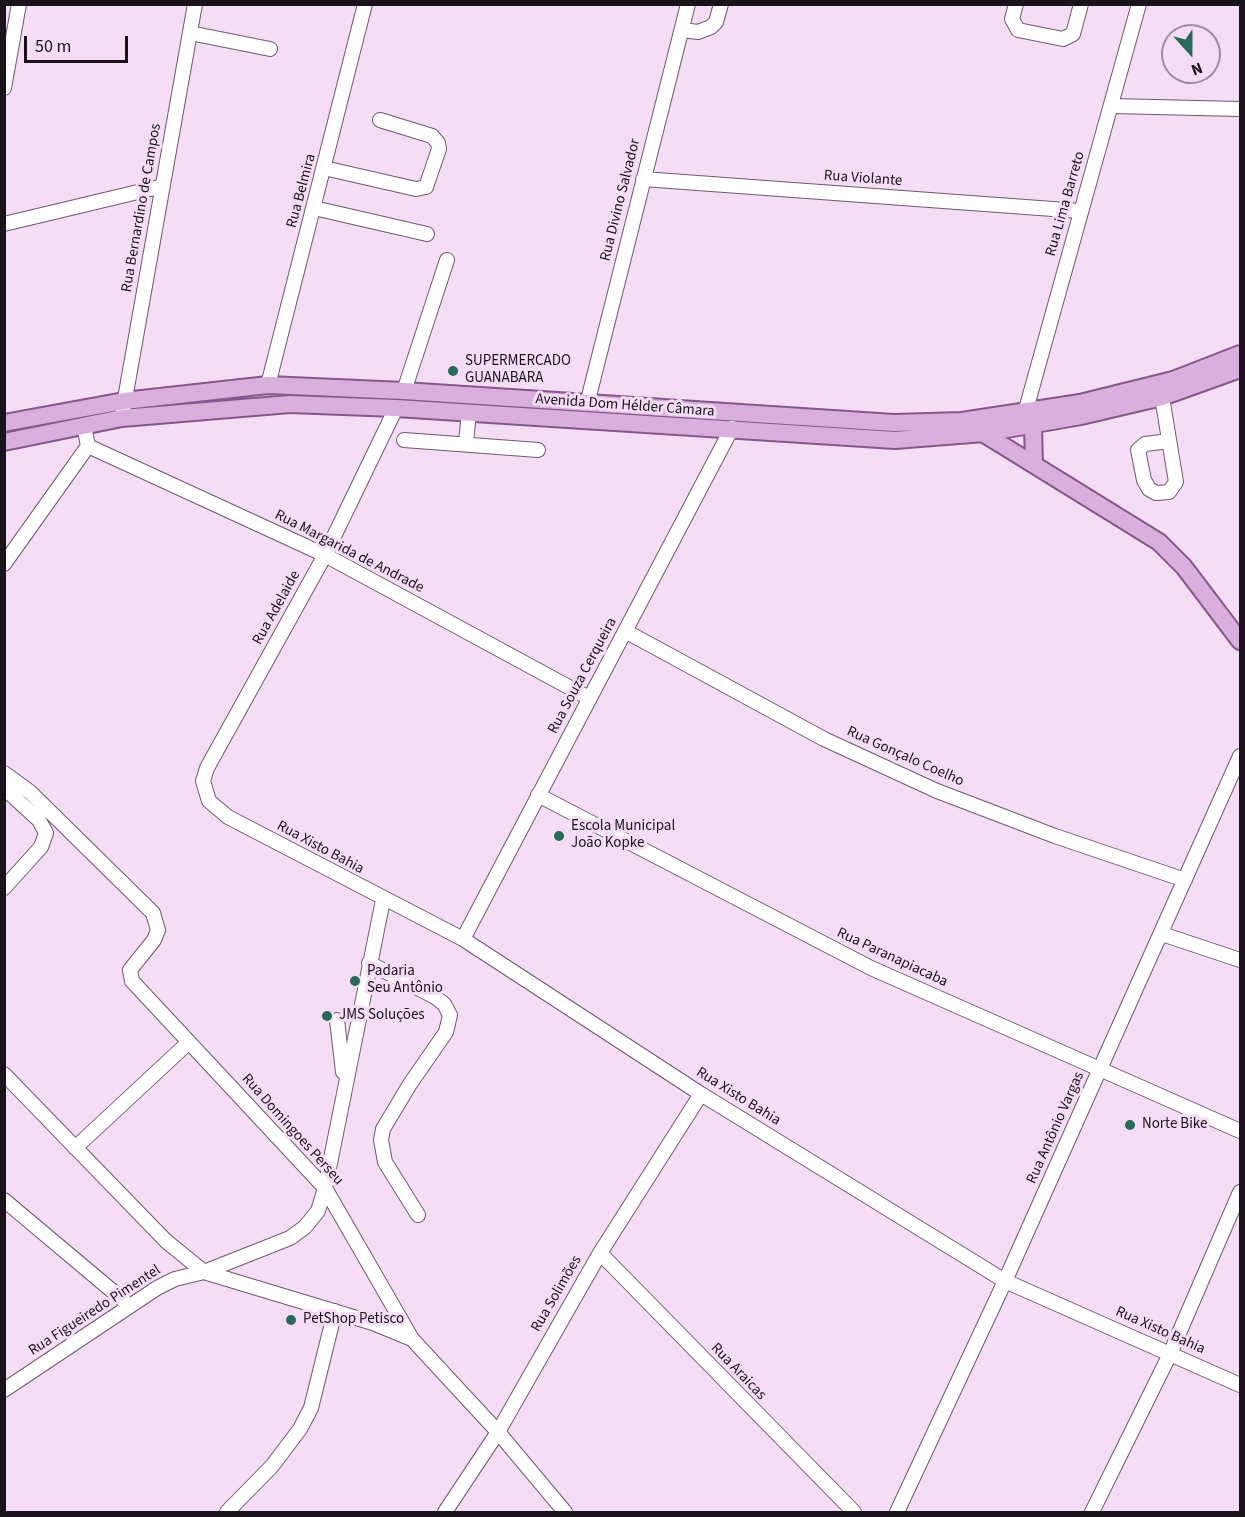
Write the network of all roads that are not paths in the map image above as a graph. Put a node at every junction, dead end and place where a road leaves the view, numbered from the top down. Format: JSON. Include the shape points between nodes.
{"nodes":[{"id":1,"x":19,"y":4,"type":"edge"},
{"id":2,"x":195,"y":4,"type":"edge"},
{"id":3,"x":365,"y":4,"type":"edge"},
{"id":4,"x":688,"y":4,"type":"edge"},
{"id":5,"x":721,"y":4,"type":"edge"},
{"id":6,"x":1016,"y":4,"type":"edge"},
{"id":7,"x":1081,"y":4,"type":"edge"},
{"id":8,"x":1139,"y":4,"type":"edge"},
{"id":9,"x":682,"y":30,"type":"junction"},
{"id":10,"x":190,"y":33,"type":"junction"},
{"id":11,"x":270,"y":49,"type":"dead end"},
{"id":12,"x":4,"y":88,"type":"edge"},
{"id":13,"x":1112,"y":106,"type":"junction"},
{"id":14,"x":1240,"y":108,"type":"edge"},
{"id":15,"x":380,"y":120,"type":"dead end"},
{"id":16,"x":324,"y":168,"type":"junction"},
{"id":17,"x":643,"y":179,"type":"junction"},
{"id":18,"x":163,"y":186,"type":"junction"},
{"id":19,"x":314,"y":208,"type":"junction"},
{"id":20,"x":1080,"y":211,"type":"junction"},
{"id":21,"x":4,"y":224,"type":"edge"},
{"id":22,"x":427,"y":234,"type":"dead end"},
{"id":23,"x":447,"y":260,"type":"dead end"},
{"id":24,"x":1240,"y":354,"type":"edge"},
{"id":25,"x":1240,"y":369,"type":"edge"},
{"id":26,"x":268,"y":385,"type":"junction"},
{"id":27,"x":404,"y":390,"type":"junction"},
{"id":28,"x":1161,"y":398,"type":"junction"},
{"id":29,"x":124,"y":401,"type":"junction"},
{"id":30,"x":587,"y":404,"type":"junction"},
{"id":31,"x":396,"y":408,"type":"junction"},
{"id":32,"x":469,"y":412,"type":"junction"},
{"id":33,"x":122,"y":418,"type":"junction"},
{"id":34,"x":1029,"y":419,"type":"junction"},
{"id":35,"x":963,"y":421,"type":"junction"},
{"id":36,"x":4,"y":423,"type":"edge"},
{"id":37,"x":84,"y":426,"type":"junction"},
{"id":38,"x":732,"y":428,"type":"junction"},
{"id":39,"x":984,"y":433,"type":"junction"},
{"id":40,"x":404,"y":440,"type":"dead end"},
{"id":41,"x":1169,"y":441,"type":"dead end"},
{"id":42,"x":4,"y":442,"type":"edge"},
{"id":43,"x":466,"y":444,"type":"junction"},
{"id":44,"x":88,"y":446,"type":"junction"},
{"id":45,"x":537,"y":450,"type":"dead end"},
{"id":46,"x":1034,"y":464,"type":"junction"},
{"id":47,"x":326,"y":555,"type":"junction"},
{"id":48,"x":4,"y":564,"type":"edge"},
{"id":49,"x":625,"y":631,"type":"junction"},
{"id":50,"x":1240,"y":641,"type":"edge"},
{"id":51,"x":590,"y":698,"type":"junction"},
{"id":52,"x":1240,"y":756,"type":"edge"},
{"id":53,"x":4,"y":773,"type":"edge"},
{"id":54,"x":4,"y":788,"type":"edge"},
{"id":55,"x":538,"y":795,"type":"junction"},
{"id":56,"x":228,"y":817,"type":"joint"},
{"id":57,"x":1185,"y":880,"type":"junction"},
{"id":58,"x":4,"y":888,"type":"edge"},
{"id":59,"x":383,"y":900,"type":"junction"},
{"id":60,"x":1162,"y":934,"type":"junction"},
{"id":61,"x":463,"y":939,"type":"junction"},
{"id":62,"x":1240,"y":960,"type":"edge"},
{"id":63,"x":369,"y":963,"type":"junction"},
{"id":64,"x":337,"y":1020,"type":"dead end"},
{"id":65,"x":189,"y":1042,"type":"junction"},
{"id":66,"x":1100,"y":1070,"type":"junction"},
{"id":67,"x":4,"y":1074,"type":"edge"},
{"id":68,"x":344,"y":1089,"type":"junction"},
{"id":69,"x":701,"y":1094,"type":"junction"},
{"id":70,"x":1240,"y":1131,"type":"edge"},
{"id":71,"x":75,"y":1148,"type":"junction"},
{"id":72,"x":325,"y":1188,"type":"junction"},
{"id":73,"x":1240,"y":1192,"type":"edge"},
{"id":74,"x":4,"y":1200,"type":"edge"},
{"id":75,"x":418,"y":1215,"type":"dead end"},
{"id":76,"x":600,"y":1253,"type":"junction"},
{"id":77,"x":204,"y":1272,"type":"junction"},
{"id":78,"x":1005,"y":1281,"type":"junction"},
{"id":79,"x":129,"y":1305,"type":"junction"},
{"id":80,"x":335,"y":1311,"type":"junction"},
{"id":81,"x":412,"y":1340,"type":"junction"},
{"id":82,"x":1170,"y":1354,"type":"junction"},
{"id":83,"x":1240,"y":1385,"type":"edge"},
{"id":84,"x":4,"y":1390,"type":"edge"},
{"id":85,"x":498,"y":1432,"type":"junction"},
{"id":86,"x":227,"y":1512,"type":"edge"},
{"id":87,"x":445,"y":1512,"type":"edge"},
{"id":88,"x":565,"y":1512,"type":"edge"},
{"id":89,"x":854,"y":1512,"type":"edge"},
{"id":90,"x":897,"y":1512,"type":"edge"},
{"id":91,"x":1092,"y":1512,"type":"edge"}],
"edges":[{"from":1,"to":12,"type":"street"},
{"from":2,"to":10,"type":"street","name":"Rua Bernardino de Campos"},
{"from":3,"to":16,"type":"street","name":"Rua Belmira"},
{"from":4,"to":9,"type":"street","name":"Rua Divino Salvador"},
{"from":5,"to":9,"type":"street","via":[[711,27],[698,32]]},
{"from":6,"to":7,"type":"street","via":[[1012,19],[1018,30],[1064,39],[1073,34]]},
{"from":8,"to":13,"type":"street","name":"Rua Lima Barreto"},
{"from":9,"to":17,"type":"street","name":"Rua Divino Salvador"},
{"from":10,"to":11,"type":"street"},
{"from":10,"to":18,"type":"street","name":"Rua Bernardino de Campos"},
{"from":13,"to":14,"type":"street"},
{"from":13,"to":20,"type":"street","name":"Rua Lima Barreto"},
{"from":15,"to":16,"type":"street","via":[[432,136],[438,142],[426,187],[416,189]]},
{"from":16,"to":19,"type":"street","name":"Rua Belmira"},
{"from":17,"to":20,"type":"street","name":"Rua Violante"},
{"from":17,"to":30,"type":"street","name":"Rua Divino Salvador"},
{"from":18,"to":21,"type":"street"},
{"from":18,"to":29,"type":"street","name":"Rua Bernardino de Campos"},
{"from":19,"to":22,"type":"street"},
{"from":19,"to":26,"type":"street","name":"Rua Belmira"},
{"from":20,"to":34,"type":"street","name":"Rua Lima Barreto"},
{"from":23,"to":27,"type":"street"},
{"from":24,"to":34,"type":"main road","name":"Avenida Dom Hélder Câmara","via":[[1173,380]]},
{"from":25,"to":28,"type":"main road","name":"Avenida Dom Hélder Câmara"},
{"from":26,"to":27,"type":"main road","name":"Avenida Dom Hélder Câmara"},
{"from":26,"to":29,"type":"main road","name":"Avenida Dom Hélder Câmara"},
{"from":27,"to":30,"type":"main road","name":"Avenida Dom Hélder Câmara"},
{"from":28,"to":34,"type":"main road","name":"Avenida Dom Hélder Câmara"},
{"from":28,"to":41,"type":"street"},
{"from":29,"to":33,"type":"street","name":"Rua Bernardino de Campos"},
{"from":29,"to":36,"type":"main road","name":"Avenida Dom Hélder Câmara"},
{"from":30,"to":35,"type":"main road","name":"Avenida Dom Hélder Câmara","via":[[894,423]]},
{"from":31,"to":32,"type":"main road","name":"Avenida Dom Hélder Câmara"},
{"from":31,"to":33,"type":"main road","name":"Avenida Dom Hélder Câmara","via":[[290,404]]},
{"from":31,"to":47,"type":"street","name":"Rua Adelaide"},
{"from":32,"to":38,"type":"main road","name":"Avenida Dom Hélder Câmara"},
{"from":32,"to":43,"type":"street"},
{"from":33,"to":37,"type":"main road","name":"Avenida Dom Hélder Câmara"},
{"from":34,"to":35,"type":"main road","name":"Avenida Dom Hélder Câmara"},
{"from":34,"to":39,"type":"main road","name":"Avenida Dom Hélder Câmara"},
{"from":34,"to":46,"type":"main road"},
{"from":35,"to":39,"type":"main road"},
{"from":37,"to":42,"type":"main road","name":"Avenida Dom Hélder Câmara"},
{"from":37,"to":44,"type":"street"},
{"from":38,"to":39,"type":"main road","name":"Avenida Dom Hélder Câmara","via":[[895,440]]},
{"from":38,"to":49,"type":"street","name":"Rua Souza Cerqueira"},
{"from":39,"to":46,"type":"main road"},
{"from":40,"to":43,"type":"street"},
{"from":43,"to":45,"type":"street"},
{"from":44,"to":47,"type":"street","name":"Rua Margarida de Andrade"},
{"from":44,"to":48,"type":"street"},
{"from":46,"to":50,"type":"main road","via":[[1159,542],[1184,567]]},
{"from":47,"to":51,"type":"street","name":"Rua Margarida de Andrade"},
{"from":47,"to":56,"type":"street","name":"Rua Adelaide","via":[[207,768],[204,790],[209,801]]},
{"from":49,"to":51,"type":"street","name":"Rua Souza Cerqueira"},
{"from":49,"to":57,"type":"street","name":"Rua Gonçalo Coelho","via":[[824,739],[936,790]]},
{"from":51,"to":55,"type":"street","name":"Rua Souza Cerqueira"},
{"from":52,"to":57,"type":"street","name":"Rua Antônio Vargas"},
{"from":53,"to":65,"type":"street","name":"Rua Domingoes Perseu","via":[[30,792],[153,913],[158,924],[154,940],[130,970],[132,981]]},
{"from":54,"to":58,"type":"street","via":[[39,820],[46,833],[42,847]]},
{"from":55,"to":61,"type":"street","name":"Rua Souza Cerqueira"},
{"from":55,"to":66,"type":"street","name":"Rua Paranapiacaba","via":[[871,968]]},
{"from":56,"to":59,"type":"street","name":"Rua Xisto Bahia"},
{"from":57,"to":60,"type":"street","name":"Rua Antônio Vargas"},
{"from":59,"to":61,"type":"street","name":"Rua Xisto Bahia"},
{"from":59,"to":63,"type":"street","name":"Rua Figueiredo Pimentel"},
{"from":60,"to":62,"type":"street"},
{"from":60,"to":66,"type":"street","name":"Rua Antônio Vargas"},
{"from":61,"to":69,"type":"street","name":"Rua Xisto Bahia"},
{"from":63,"to":68,"type":"street","name":"Rua Figueiredo Pimentel"},
{"from":63,"to":75,"type":"street","via":[[444,1004],[450,1015],[447,1032],[410,1084],[383,1129],[381,1140],[385,1162]]},
{"from":64,"to":68,"type":"street","name":"Rua Figueiredo Pimentel"},
{"from":65,"to":71,"type":"street"},
{"from":65,"to":72,"type":"street","name":"Rua Domingoes Perseu"},
{"from":66,"to":70,"type":"street","name":"Rua Paranapiacaba"},
{"from":66,"to":78,"type":"street","name":"Rua Antônio Vargas"},
{"from":67,"to":71,"type":"street"},
{"from":68,"to":72,"type":"street","name":"Rua Figueiredo Pimentel"},
{"from":69,"to":76,"type":"street","name":"Rua Solimões"},
{"from":69,"to":78,"type":"street","name":"Rua Xisto Bahia"},
{"from":71,"to":77,"type":"street","via":[[166,1241]]},
{"from":72,"to":77,"type":"street","name":"Rua Figueiredo Pimentel","via":[[318,1211],[290,1238]]},
{"from":72,"to":81,"type":"street","name":"Rua Domingoes Perseu"},
{"from":73,"to":82,"type":"street"},
{"from":74,"to":79,"type":"street"},
{"from":76,"to":85,"type":"street","name":"Rua Solimões"},
{"from":76,"to":89,"type":"street","name":"Rua Araicas"},
{"from":77,"to":79,"type":"street","name":"Rua Figueiredo Pimentel","via":[[175,1279]]},
{"from":77,"to":80,"type":"street"},
{"from":78,"to":82,"type":"street","name":"Rua Xisto Bahia"},
{"from":78,"to":90,"type":"street","name":"Rua Antônio Vargas"},
{"from":79,"to":84,"type":"street","name":"Rua Figueiredo Pimentel"},
{"from":80,"to":81,"type":"street"},
{"from":80,"to":86,"type":"street","via":[[311,1408],[300,1429],[272,1466]]},
{"from":81,"to":85,"type":"street"},
{"from":82,"to":83,"type":"street","name":"Rua Xisto Bahia"},
{"from":82,"to":91,"type":"street"},
{"from":85,"to":87,"type":"street","name":"Rua Solimões"},
{"from":85,"to":88,"type":"street"}]}
